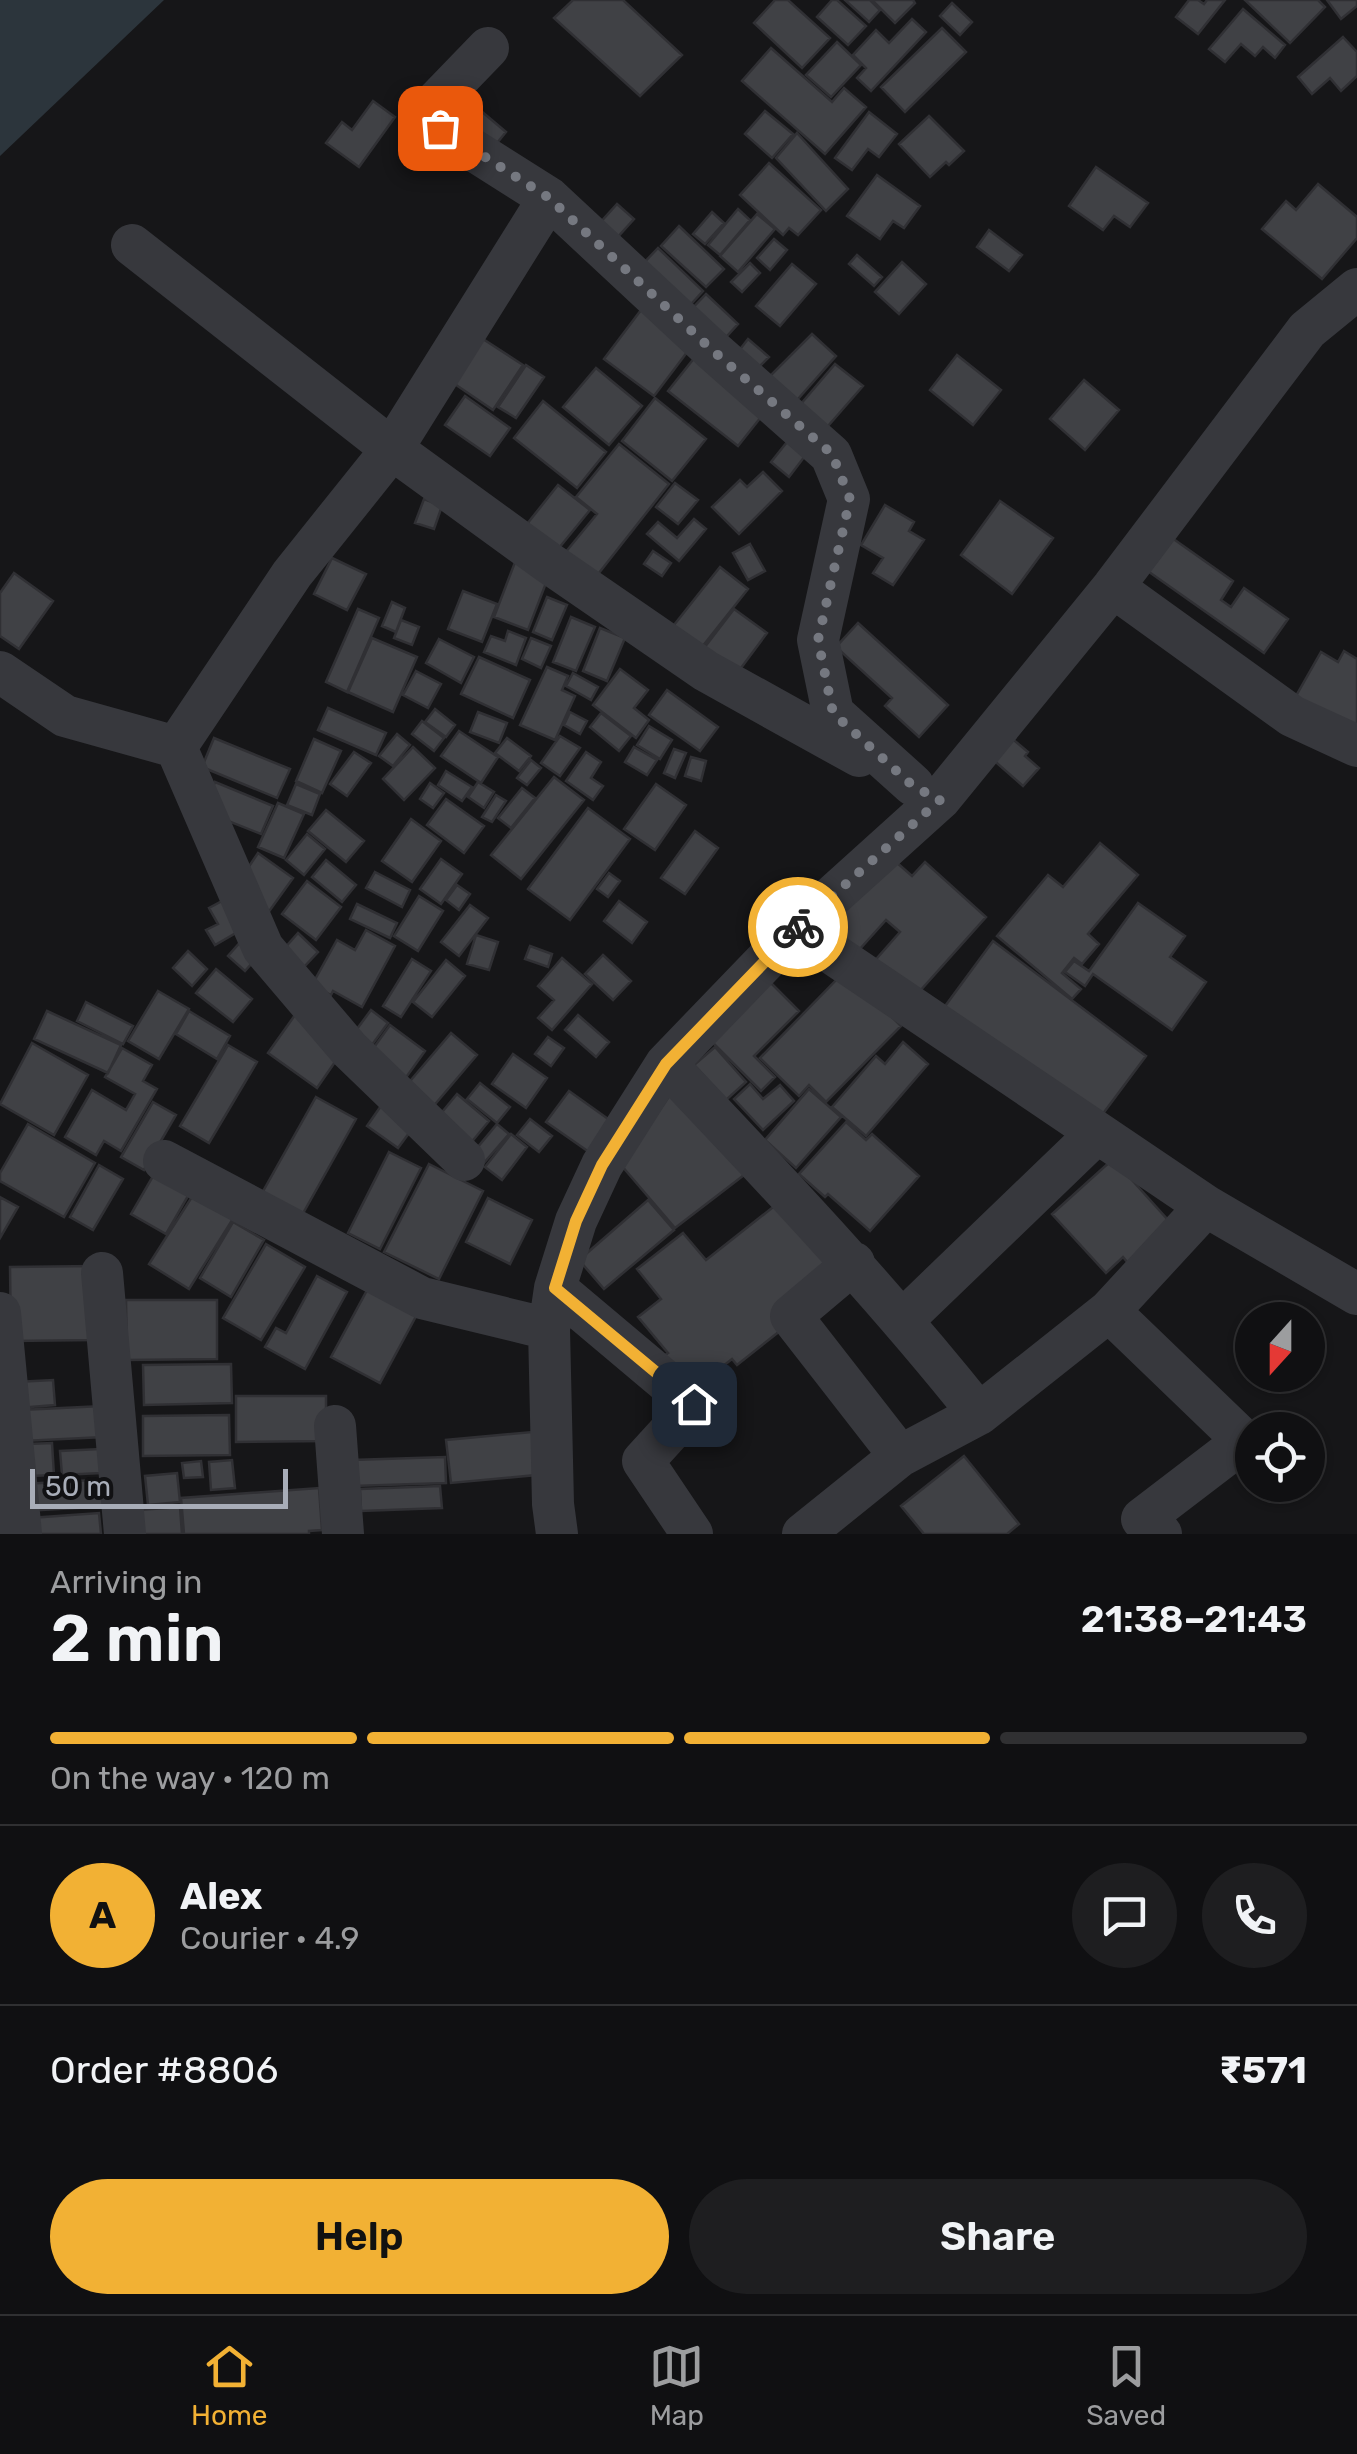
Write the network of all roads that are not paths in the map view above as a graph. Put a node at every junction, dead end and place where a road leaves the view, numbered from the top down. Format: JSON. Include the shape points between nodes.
{"nodes":[{"id":1,"x":488,"y":48,"type":"dead end"},
{"id":2,"x":549,"y":198,"type":"junction"},
{"id":3,"x":132,"y":245,"type":"dead end"},
{"id":4,"x":1357,"y":289,"type":"edge"},
{"id":5,"x":392,"y":449,"type":"junction"},
{"id":6,"x":1112,"y":587,"type":"junction"},
{"id":7,"x":0,"y":672,"type":"edge"},
{"id":8,"x":1357,"y":746,"type":"edge"},
{"id":9,"x":176,"y":747,"type":"junction"},
{"id":10,"x":926,"y":792,"type":"junction"},
{"id":11,"x":796,"y":929,"type":"junction"},
{"id":12,"x":666,"y":1064,"type":"junction"},
{"id":13,"x":1096,"y":1134,"type":"junction"},
{"id":14,"x":464,"y":1160,"type":"dead end"},
{"id":15,"x":164,"y":1161,"type":"dead end"},
{"id":16,"x":1206,"y":1206,"type":"junction"},
{"id":17,"x":854,"y":1263,"type":"junction"},
{"id":18,"x":102,"y":1272,"type":"dead end"},
{"id":19,"x":1357,"y":1294,"type":"edge"},
{"id":20,"x":552,"y":1308,"type":"junction"},
{"id":21,"x":1109,"y":1311,"type":"junction"},
{"id":22,"x":0,"y":1313,"type":"edge"},
{"id":23,"x":904,"y":1319,"type":"junction"},
{"id":24,"x":979,"y":1414,"type":"junction"},
{"id":25,"x":335,"y":1426,"type":"dead end"},
{"id":26,"x":900,"y":1456,"type":"junction"},
{"id":27,"x":1144,"y":1529,"type":"edge"},
{"id":28,"x":21,"y":1534,"type":"edge"},
{"id":29,"x":124,"y":1534,"type":"edge"},
{"id":30,"x":343,"y":1534,"type":"edge"},
{"id":31,"x":557,"y":1534,"type":"edge"},
{"id":32,"x":692,"y":1534,"type":"edge"},
{"id":33,"x":803,"y":1534,"type":"edge"}],
"edges":[{"from":1,"to":2,"type":"street","via":[[431,107],[440,128]]},
{"from":2,"to":5,"type":"street"},
{"from":2,"to":10,"type":"street","via":[[832,454],[850,499],[818,640],[833,713]]},
{"from":3,"to":5,"type":"street"},
{"from":4,"to":6,"type":"street","via":[[1308,330]]},
{"from":5,"to":9,"type":"street","via":[[292,574]]},
{"from":5,"to":10,"type":"street","via":[[706,671]]},
{"from":6,"to":8,"type":"street","via":[[1292,716]]},
{"from":6,"to":10,"type":"street"},
{"from":7,"to":9,"type":"street","via":[[65,716]]},
{"from":9,"to":14,"type":"street","via":[[262,948],[348,1048]]},
{"from":10,"to":11,"type":"street"},
{"from":11,"to":12,"type":"street"},
{"from":11,"to":13,"type":"street"},
{"from":12,"to":17,"type":"street"},
{"from":12,"to":20,"type":"street","via":[[602,1165],[576,1221]]},
{"from":13,"to":16,"type":"street"},
{"from":13,"to":23,"type":"street"},
{"from":15,"to":20,"type":"street","via":[[422,1298]]},
{"from":16,"to":19,"type":"street"},
{"from":16,"to":21,"type":"street"},
{"from":17,"to":23,"type":"street"},
{"from":17,"to":26,"type":"street","via":[[790,1316]]},
{"from":18,"to":29,"type":"street"},
{"from":20,"to":31,"type":"street"},
{"from":20,"to":32,"type":"street","via":[[694,1404],[642,1460]]},
{"from":21,"to":24,"type":"street"},
{"from":21,"to":27,"type":"street","via":[[1244,1441]]},
{"from":22,"to":28,"type":"street"},
{"from":23,"to":24,"type":"street"},
{"from":24,"to":26,"type":"street"},
{"from":25,"to":30,"type":"street"},
{"from":26,"to":33,"type":"street"}]}
